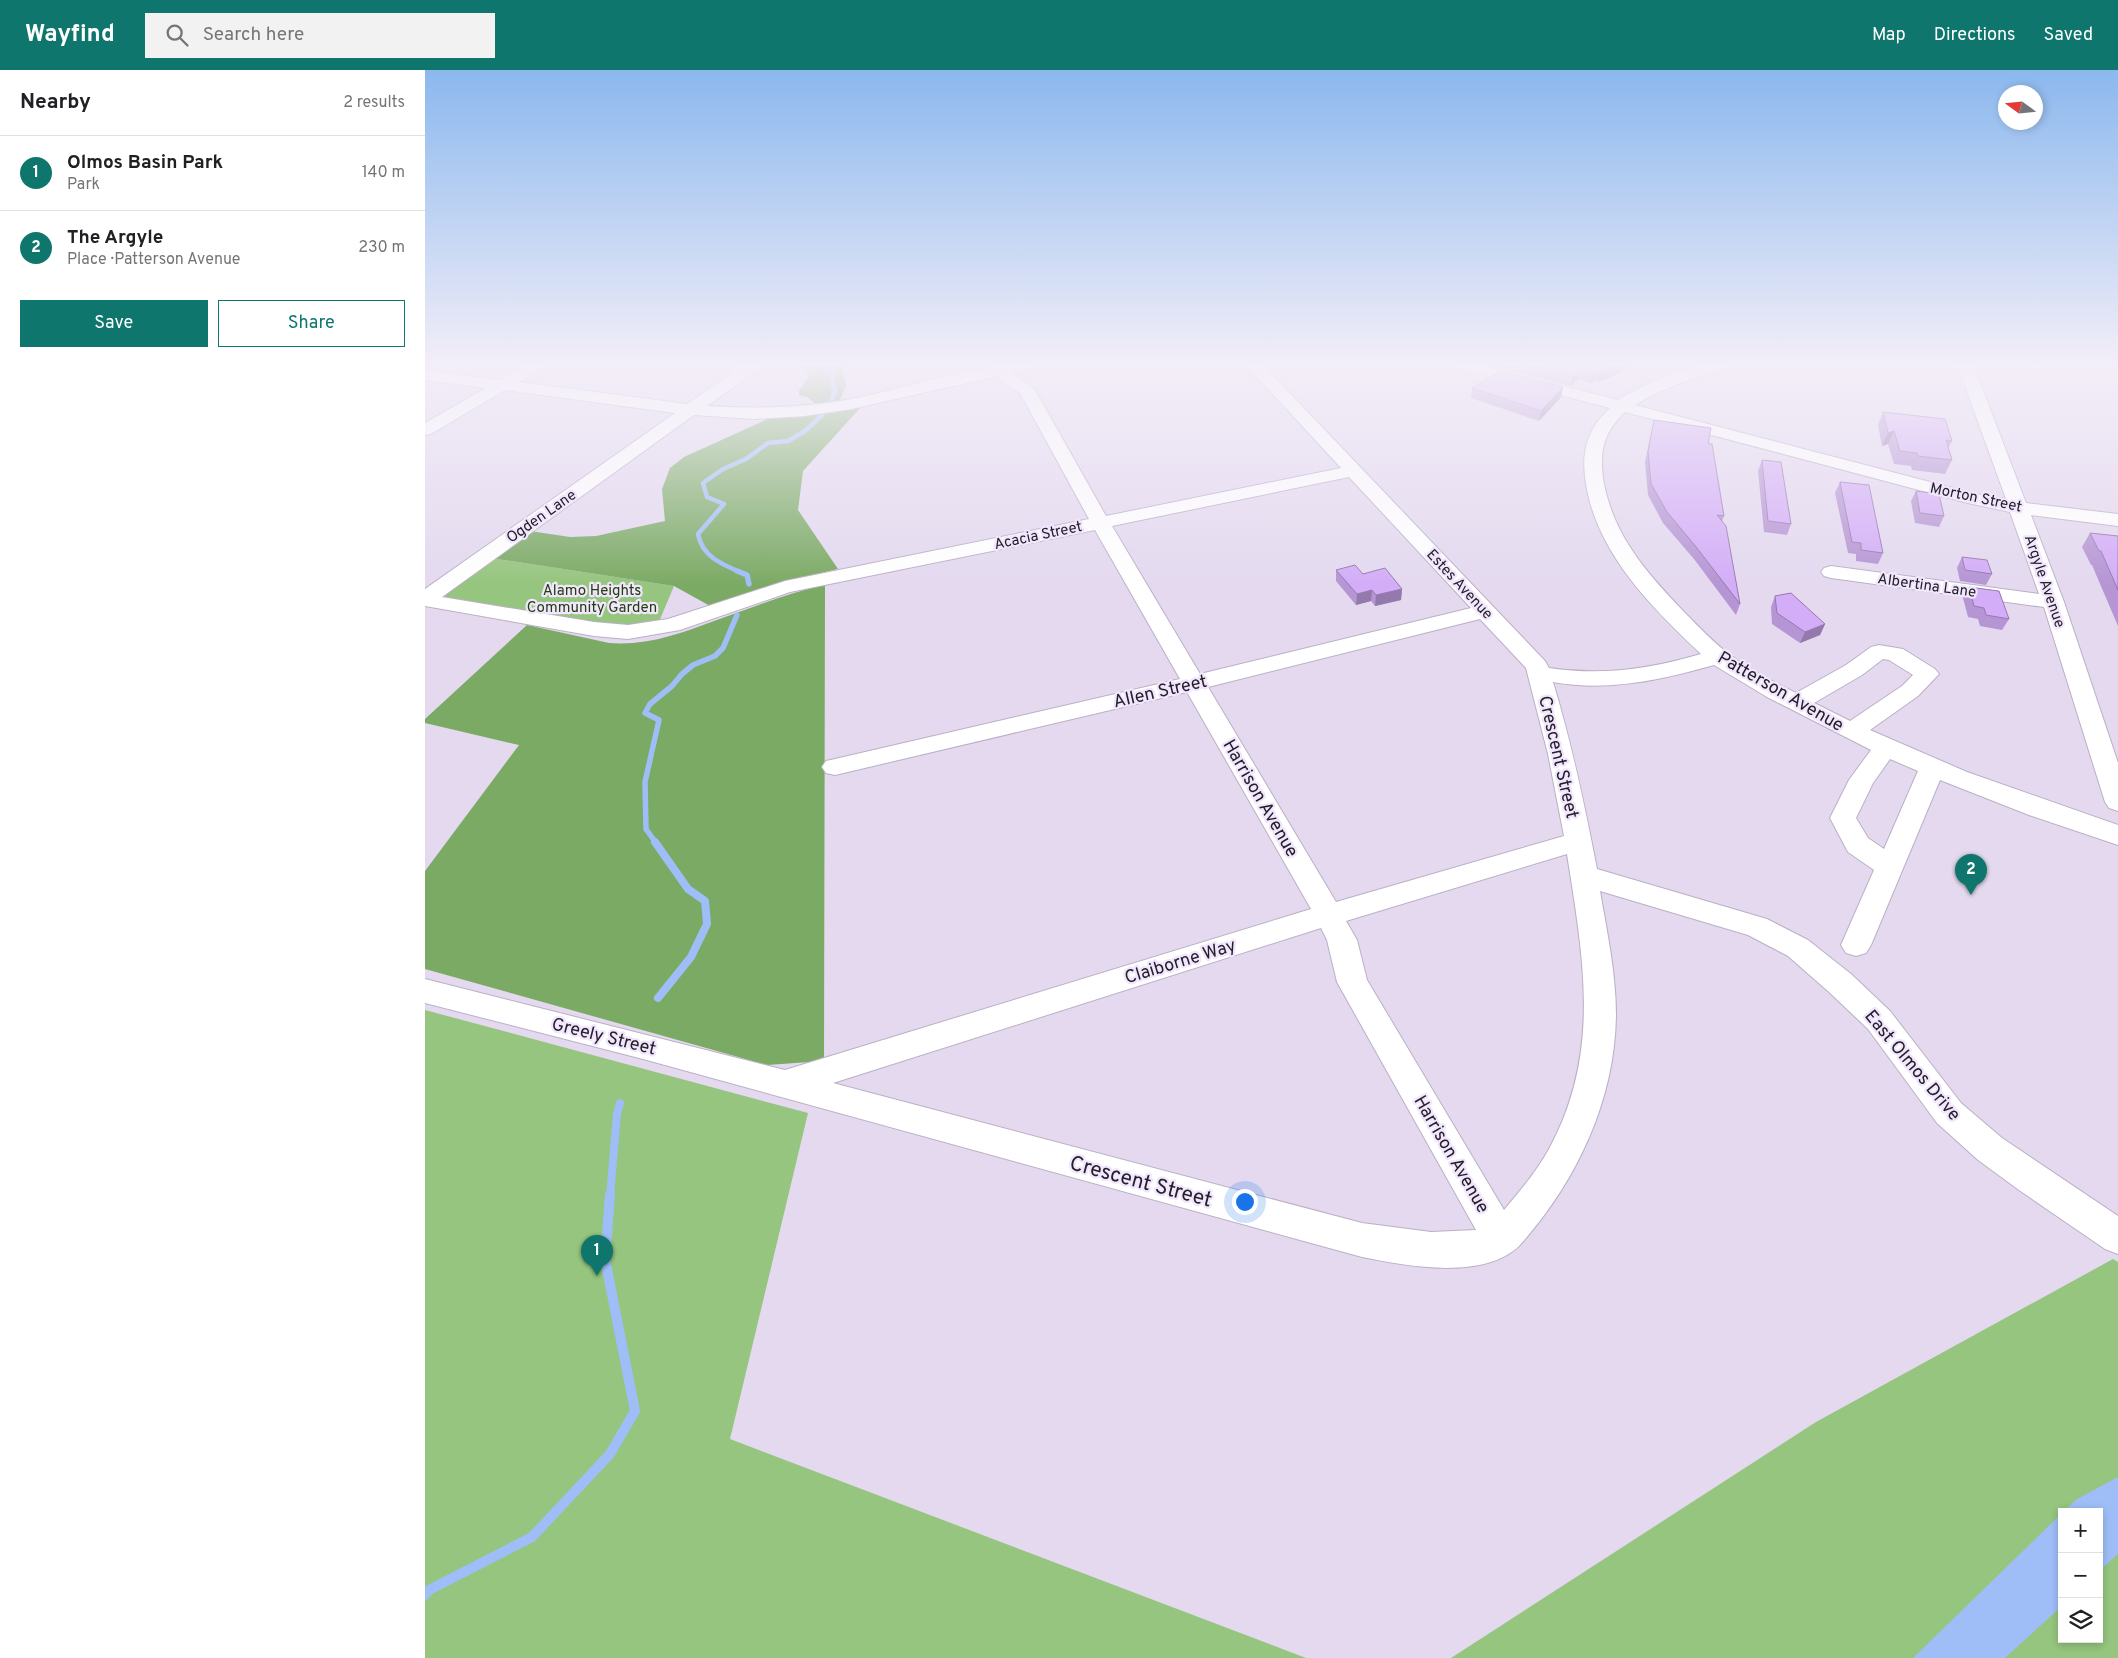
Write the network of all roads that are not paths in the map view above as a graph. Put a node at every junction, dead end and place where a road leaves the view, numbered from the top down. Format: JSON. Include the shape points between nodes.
{"nodes":[{"id":1,"x":652,"y":438,"type":"edge"},
{"id":2,"x":1054,"y":438,"type":"edge"},
{"id":3,"x":1323,"y":438,"type":"edge"},
{"id":4,"x":1597,"y":438,"type":"edge"},
{"id":5,"x":1743,"y":438,"type":"edge"},
{"id":6,"x":1993,"y":438,"type":"edge"},
{"id":7,"x":1354,"y":471,"type":"junction"},
{"id":8,"x":2020,"y":508,"type":"junction"},
{"id":9,"x":2118,"y":520,"type":"edge"},
{"id":10,"x":1100,"y":522,"type":"junction"},
{"id":11,"x":1831,"y":572,"type":"dead end"},
{"id":12,"x":425,"y":600,"type":"edge"},
{"id":13,"x":2053,"y":602,"type":"junction"},
{"id":14,"x":1485,"y":611,"type":"junction"},
{"id":15,"x":1718,"y":656,"type":"junction"},
{"id":16,"x":1539,"y":674,"type":"junction"},
{"id":17,"x":1193,"y":683,"type":"junction"},
{"id":18,"x":1796,"y":702,"type":"junction"},
{"id":19,"x":1852,"y":731,"type":"junction"},
{"id":20,"x":1886,"y":747,"type":"junction"},
{"id":21,"x":1933,"y":766,"type":"junction"},
{"id":22,"x":835,"y":767,"type":"dead end"},
{"id":23,"x":2118,"y":802,"type":"edge"},
{"id":24,"x":2118,"y":835,"type":"edge"},
{"id":25,"x":1579,"y":841,"type":"junction"},
{"id":26,"x":1890,"y":867,"type":"junction"},
{"id":27,"x":1584,"y":876,"type":"junction"},
{"id":28,"x":1329,"y":915,"type":"junction"},
{"id":29,"x":1856,"y":945,"type":"dead end"},
{"id":30,"x":425,"y":991,"type":"edge"},
{"id":31,"x":782,"y":1085,"type":"junction"},
{"id":32,"x":2118,"y":1237,"type":"edge"},
{"id":33,"x":1501,"y":1239,"type":"junction"}],
"edges":[{"from":1,"to":12,"type":"street","name":"Ogden Lane"},
{"from":2,"to":10,"type":"street","name":"Harrison Avenue"},
{"from":3,"to":7,"type":"street","name":"Estes Avenue"},
{"from":4,"to":15,"type":"street","name":"Patterson Avenue","via":[[1593,450],[1594,484],[1606,524],[1621,551],[1642,580]]},
{"from":5,"to":8,"type":"street","name":"Morton Street"},
{"from":6,"to":8,"type":"street","name":"Argyle Avenue"},
{"from":7,"to":10,"type":"street","name":"Acacia Street"},
{"from":7,"to":14,"type":"street","name":"Estes Avenue"},
{"from":8,"to":9,"type":"street","name":"Morton Street"},
{"from":8,"to":13,"type":"street","name":"Argyle Avenue"},
{"from":10,"to":12,"type":"street","name":"Acacia Street","via":[[785,587],[671,625],[628,632]]},
{"from":10,"to":17,"type":"street","name":"Harrison Avenue"},
{"from":11,"to":13,"type":"street","name":"Albertina Lane"},
{"from":13,"to":23,"type":"street","name":"Argyle Avenue"},
{"from":14,"to":16,"type":"street","name":"Estes Avenue","via":[[1537,666]]},
{"from":14,"to":17,"type":"street","name":"Allen Street"},
{"from":15,"to":16,"type":"street","via":[[1634,678],[1594,681]]},
{"from":15,"to":18,"type":"street","name":"Patterson Avenue"},
{"from":16,"to":25,"type":"street","name":"Crescent Street"},
{"from":17,"to":22,"type":"street","name":"Allen Street"},
{"from":17,"to":28,"type":"street","name":"Harrison Avenue"},
{"from":18,"to":19,"type":"street","name":"Patterson Avenue"},
{"from":18,"to":19,"type":"street","via":[[1854,670],[1879,652],[1895,654],[1927,674],[1910,691]]},
{"from":19,"to":20,"type":"street","name":"Patterson Avenue"},
{"from":20,"to":21,"type":"street","name":"Patterson Avenue"},
{"from":20,"to":26,"type":"street","via":[[1862,780],[1843,818],[1858,844]]},
{"from":21,"to":24,"type":"street","name":"Patterson Avenue","via":[[2054,815]]},
{"from":21,"to":26,"type":"street"},
{"from":25,"to":27,"type":"street","name":"Crescent Street"},
{"from":25,"to":28,"type":"street","name":"Claiborne Way"},
{"from":26,"to":29,"type":"street"},
{"from":27,"to":32,"type":"street","name":"East Olmos Drive","via":[[1757,927],[1798,948],[1879,1020],[1956,1119],[2031,1179]]},
{"from":27,"to":33,"type":"street","via":[[1599,984],[1600,1029],[1593,1077],[1580,1117],[1551,1182]]},
{"from":28,"to":31,"type":"street","name":"Claiborne Way"},
{"from":28,"to":33,"type":"street","name":"Harrison Avenue","via":[[1342,940],[1352,982]]},
{"from":30,"to":31,"type":"street","name":"Greely Street"},
{"from":31,"to":33,"type":"street","name":"Crescent Street","via":[[1362,1240],[1415,1249],[1465,1249]]}]}
